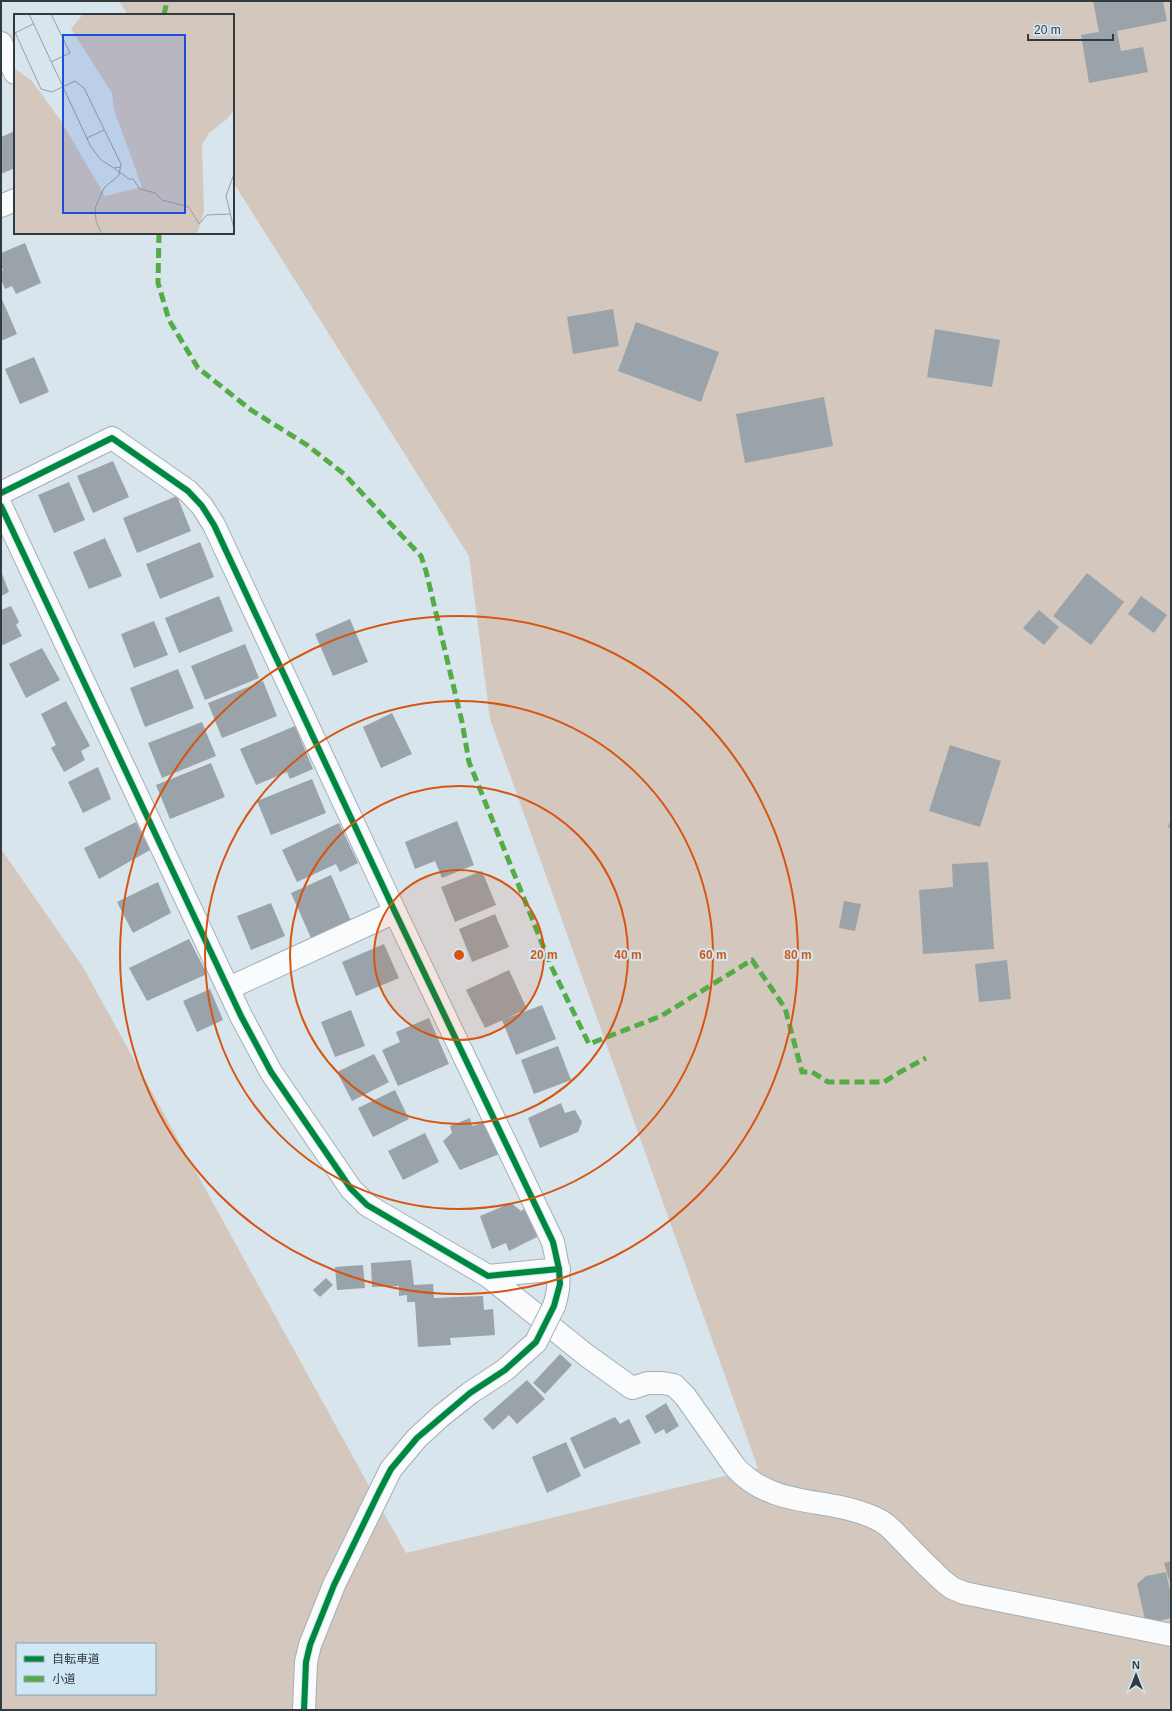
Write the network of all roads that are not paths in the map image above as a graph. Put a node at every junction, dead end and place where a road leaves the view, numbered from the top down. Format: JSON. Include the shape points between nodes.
{"nodes":[{"id":1,"x":1,"y":43,"type":"edge"},
{"id":2,"x":14,"y":71,"type":"edge"},
{"id":3,"x":14,"y":200,"type":"edge"},
{"id":4,"x":1,"y":206,"type":"edge"},
{"id":5,"x":1,"y":493,"type":"edge"},
{"id":6,"x":1,"y":506,"type":"edge"},
{"id":7,"x":395,"y":912,"type":"junction"},
{"id":8,"x":229,"y":988,"type":"junction"},
{"id":9,"x":559,"y":1269,"type":"junction"},
{"id":10,"x":488,"y":1276,"type":"junction"},
{"id":11,"x":1171,"y":1635,"type":"edge"},
{"id":12,"x":304,"y":1710,"type":"edge"}],
"edges":[{"from":1,"to":2,"type":"street"},
{"from":3,"to":4,"type":"street"},
{"from":5,"to":7,"type":"street","via":[[112,438],[188,491],[202,506],[214,525]]},
{"from":6,"to":8,"type":"street"},
{"from":7,"to":8,"type":"street"},
{"from":7,"to":9,"type":"street","via":[[552,1242]]},
{"from":8,"to":10,"type":"street","via":[[271,1072],[351,1189],[366,1205]]},
{"from":9,"to":10,"type":"street"},
{"from":9,"to":12,"type":"street","bridge":true,"via":[[560,1284],[554,1306],[536,1342],[505,1370],[470,1393],[432,1424],[391,1469],[334,1585],[310,1645],[306,1662]]},
{"from":10,"to":11,"type":"street","via":[[586,1355],[632,1388],[648,1383],[674,1385],[685,1396],[735,1467],[745,1478],[759,1487],[776,1495],[855,1510],[881,1520],[943,1581],[964,1593]]}]}
